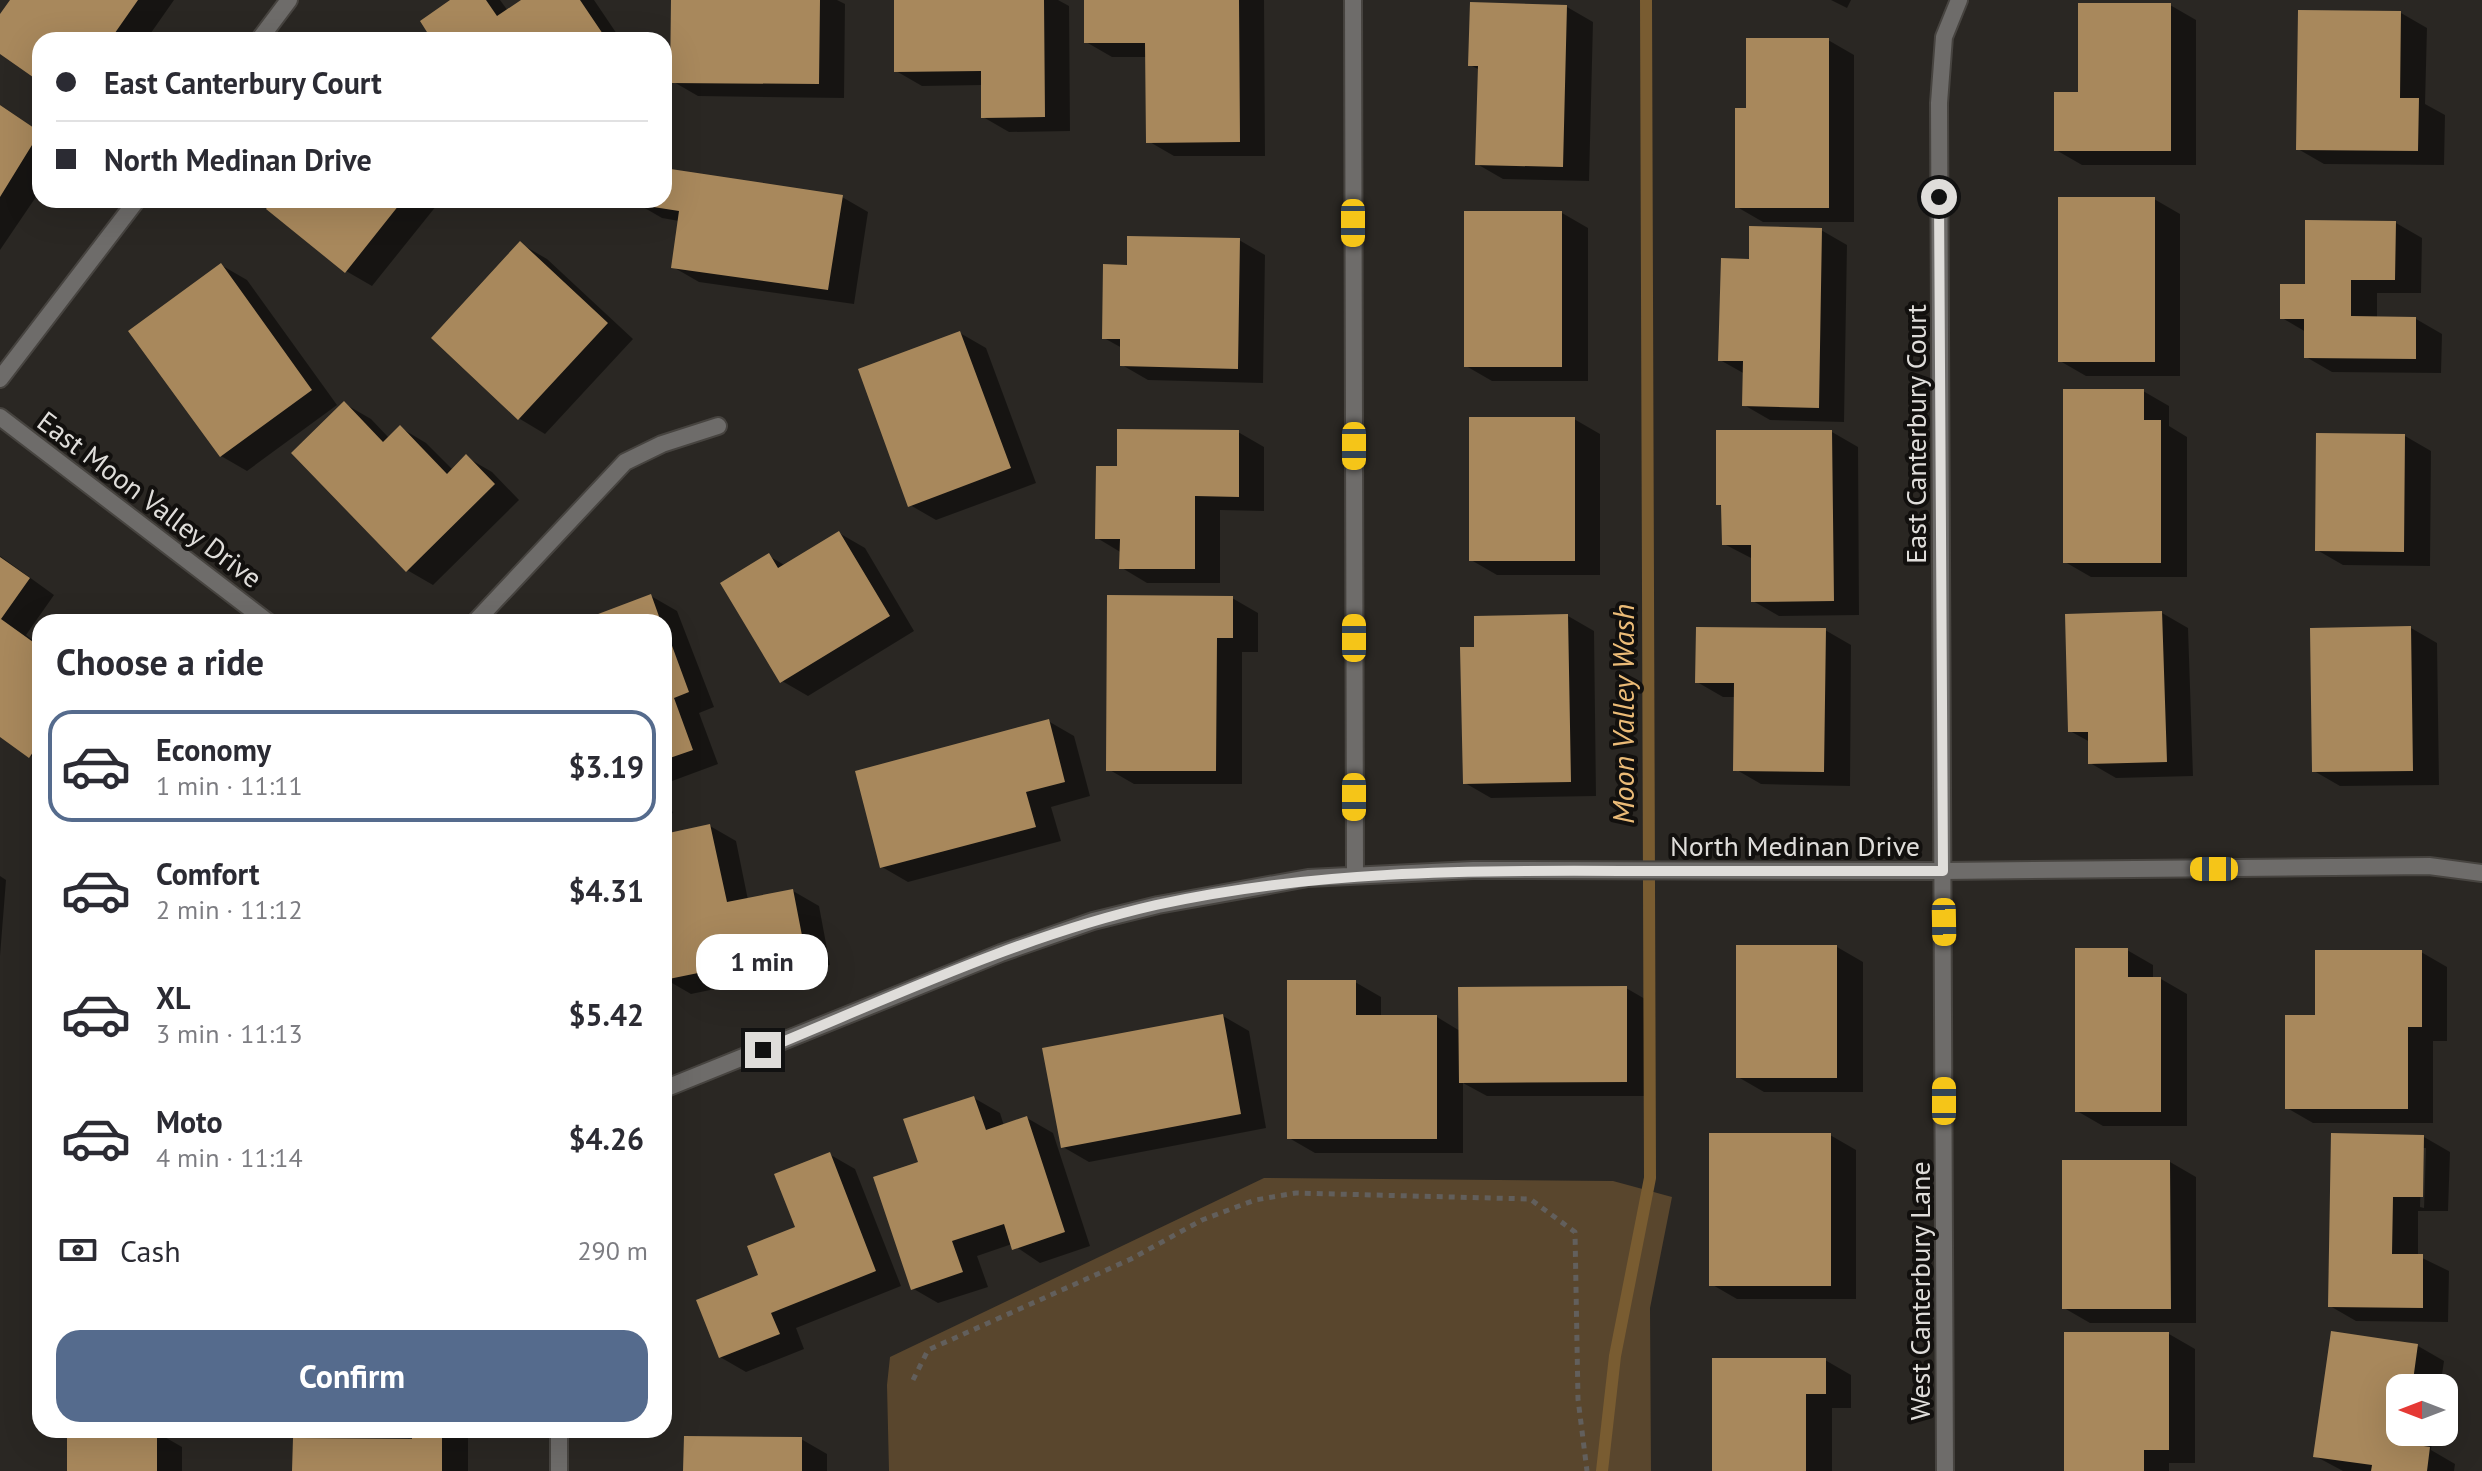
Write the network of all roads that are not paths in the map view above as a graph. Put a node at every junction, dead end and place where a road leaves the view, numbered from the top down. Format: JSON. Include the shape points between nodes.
{"nodes":[{"id":1,"x":289,"y":0,"type":"edge"},
{"id":2,"x":1353,"y":0,"type":"edge"},
{"id":3,"x":1959,"y":0,"type":"edge"},
{"id":4,"x":265,"y":32,"type":"edge"},
{"id":5,"x":131,"y":208,"type":"edge"},
{"id":6,"x":0,"y":379,"type":"edge"},
{"id":7,"x":0,"y":417,"type":"edge"},
{"id":8,"x":718,"y":426,"type":"dead end"},
{"id":9,"x":258,"y":614,"type":"edge"},
{"id":10,"x":482,"y":614,"type":"edge"},
{"id":11,"x":1943,"y":871,"type":"junction"},
{"id":12,"x":2482,"y":873,"type":"edge"},
{"id":13,"x":1355,"y":875,"type":"junction"},
{"id":14,"x":672,"y":1086,"type":"edge"},
{"id":15,"x":559,"y":1438,"type":"edge"},
{"id":16,"x":559,"y":1471,"type":"edge"},
{"id":17,"x":1945,"y":1471,"type":"edge"}],
"edges":[{"from":1,"to":4,"type":"street"},
{"from":2,"to":13,"type":"street"},
{"from":3,"to":11,"type":"street","name":"East Canterbury Court","via":[[1944,37],[1939,103]]},
{"from":5,"to":6,"type":"street"},
{"from":7,"to":9,"type":"street","name":"East Moon Valley Drive"},
{"from":8,"to":10,"type":"street","via":[[625,462]]},
{"from":11,"to":12,"type":"street","name":"North Medinan Drive","via":[[2429,866]]},
{"from":11,"to":13,"type":"street","name":"North Medinan Drive","via":[[1473,870]]},
{"from":11,"to":17,"type":"street","name":"West Canterbury Lane"},
{"from":13,"to":14,"type":"street","name":"North Medinan Drive","via":[[1229,891],[1093,921]]},
{"from":15,"to":16,"type":"street"}]}
